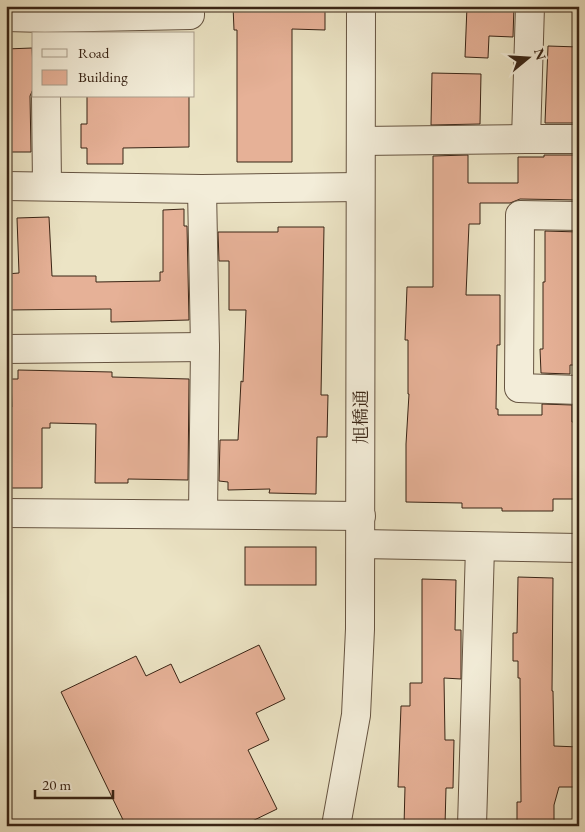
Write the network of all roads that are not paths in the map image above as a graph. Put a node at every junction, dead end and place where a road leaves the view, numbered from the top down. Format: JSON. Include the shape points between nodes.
{"nodes":[{"id":1,"x":190,"y":6,"type":"edge"},
{"id":2,"x":361,"y":6,"type":"edge"},
{"id":3,"x":530,"y":6,"type":"edge"},
{"id":4,"x":6,"y":16,"type":"edge"},
{"id":5,"x":45,"y":19,"type":"edge"},
{"id":6,"x":46,"y":98,"type":"edge"},
{"id":7,"x":526,"y":139,"type":"junction"},
{"id":8,"x":579,"y":139,"type":"edge"},
{"id":9,"x":361,"y":141,"type":"junction"},
{"id":10,"x":6,"y":186,"type":"edge"},
{"id":11,"x":47,"y":186,"type":"junction"},
{"id":12,"x":360,"y":187,"type":"junction"},
{"id":13,"x":202,"y":189,"type":"junction"},
{"id":14,"x":579,"y":216,"type":"edge"},
{"id":15,"x":205,"y":347,"type":"junction"},
{"id":16,"x":6,"y":349,"type":"edge"},
{"id":17,"x":579,"y":390,"type":"edge"},
{"id":18,"x":6,"y":513,"type":"edge"},
{"id":19,"x":203,"y":514,"type":"junction"},
{"id":20,"x":361,"y":516,"type":"junction"},
{"id":21,"x":361,"y":544,"type":"junction"},
{"id":22,"x":480,"y":547,"type":"junction"},
{"id":23,"x":579,"y":548,"type":"edge"},
{"id":24,"x":336,"y":826,"type":"edge"},
{"id":25,"x":472,"y":826,"type":"edge"}],
"edges":[{"from":1,"to":5,"type":"street","via":[[190,15]]},
{"from":2,"to":9,"type":"street","name":"旭橋通"},
{"from":3,"to":7,"type":"street"},
{"from":4,"to":5,"type":"street"},
{"from":6,"to":11,"type":"street"},
{"from":7,"to":8,"type":"street"},
{"from":7,"to":9,"type":"street"},
{"from":9,"to":12,"type":"street","name":"旭橋通"},
{"from":10,"to":11,"type":"street"},
{"from":11,"to":13,"type":"street"},
{"from":12,"to":13,"type":"street"},
{"from":12,"to":20,"type":"street","name":"旭橋通"},
{"from":13,"to":15,"type":"street"},
{"from":14,"to":17,"type":"street","via":[[520,215],[519,388]]},
{"from":15,"to":16,"type":"street"},
{"from":15,"to":19,"type":"street"},
{"from":18,"to":19,"type":"street"},
{"from":19,"to":20,"type":"street"},
{"from":20,"to":21,"type":"street","name":"旭橋通"},
{"from":21,"to":22,"type":"street"},
{"from":21,"to":24,"type":"street","name":"旭橋通","via":[[356,714]]},
{"from":22,"to":23,"type":"street"},
{"from":22,"to":25,"type":"street"}]}
